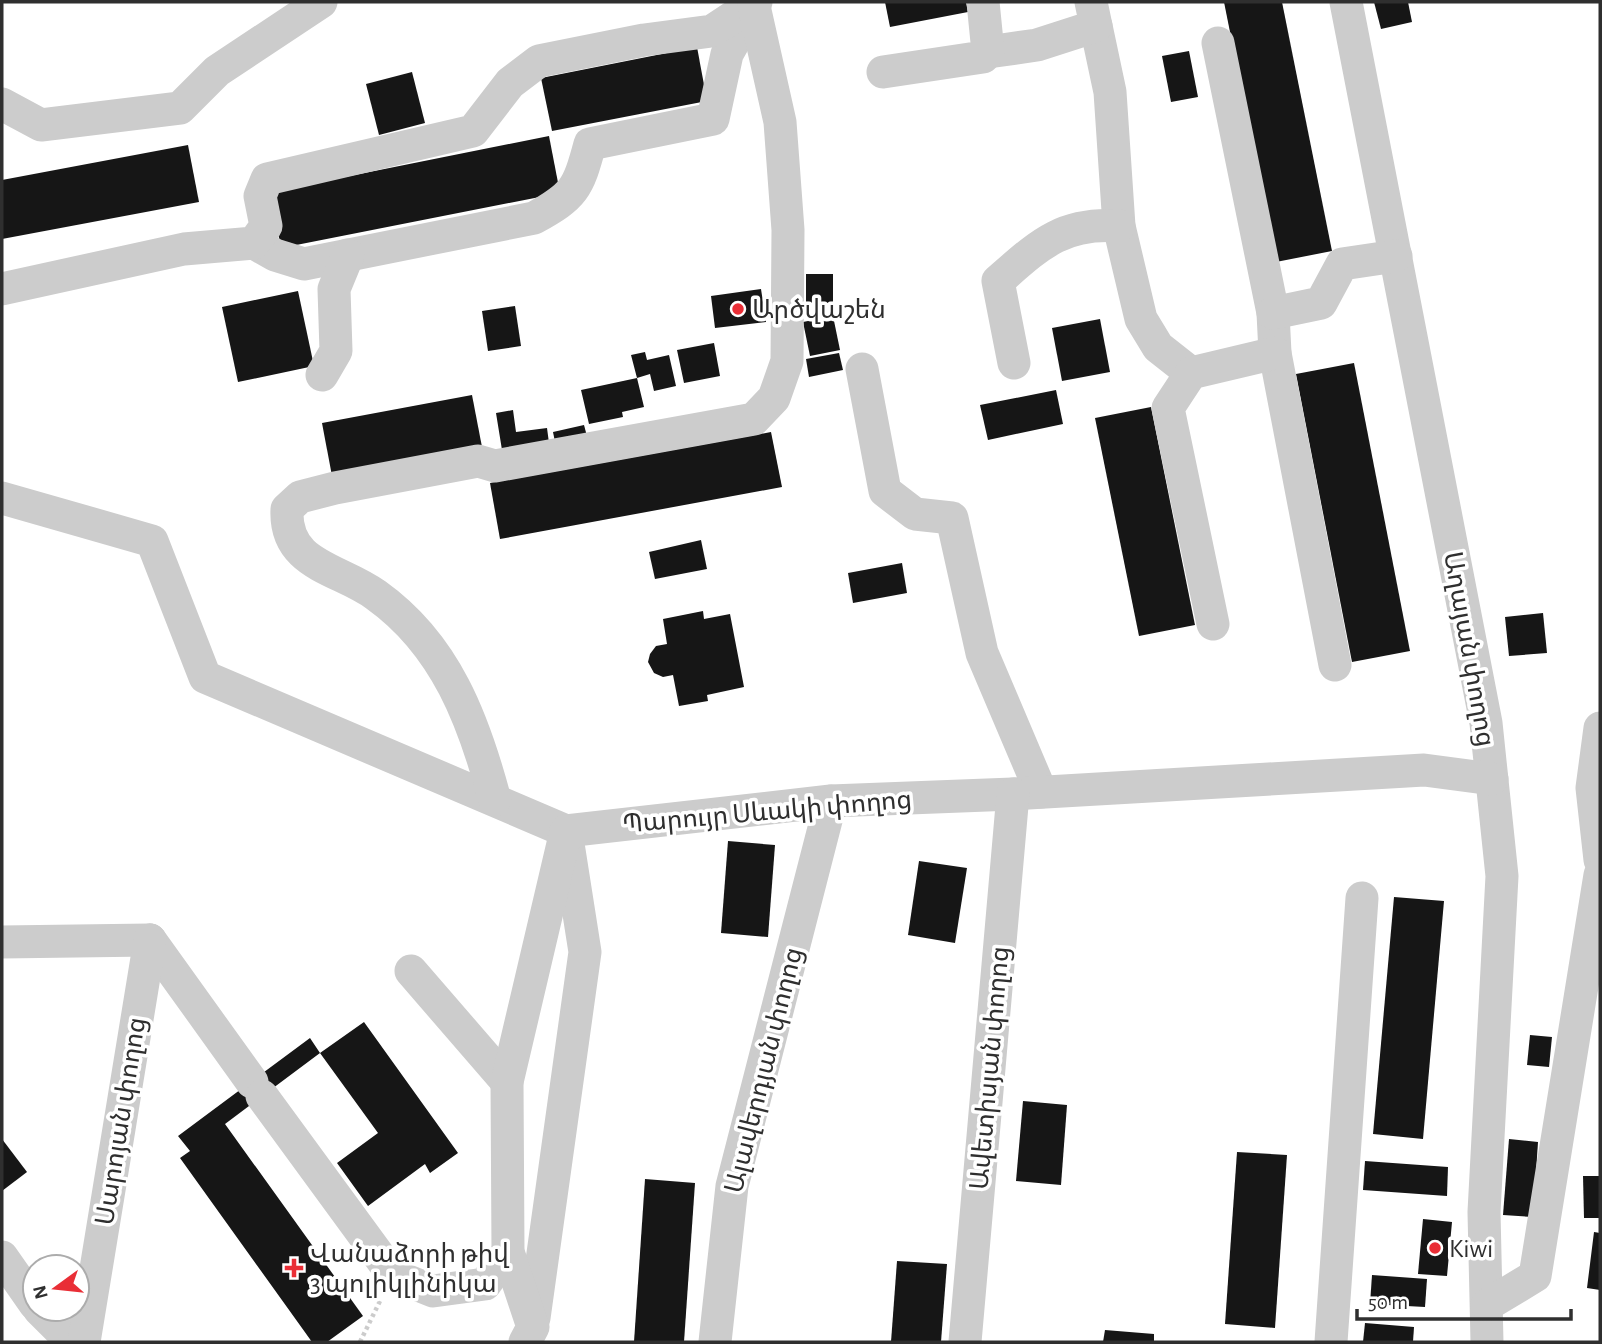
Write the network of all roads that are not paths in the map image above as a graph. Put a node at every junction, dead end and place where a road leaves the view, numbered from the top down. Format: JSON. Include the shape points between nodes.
{"nodes":[{"id":1,"x":321,"y":2,"type":"edge"},
{"id":2,"x":983,"y":2,"type":"edge"},
{"id":3,"x":1346,"y":2,"type":"edge"},
{"id":4,"x":755,"y":4,"type":"edge"},
{"id":5,"x":1094,"y":14,"type":"edge"},
{"id":6,"x":1218,"y":43,"type":"dead end"},
{"id":7,"x":988,"y":52,"type":"junction"},
{"id":8,"x":883,"y":72,"type":"dead end"},
{"id":9,"x":2,"y":104,"type":"edge"},
{"id":10,"x":1119,"y":226,"type":"junction"},
{"id":11,"x":254,"y":243,"type":"junction"},
{"id":12,"x":348,"y":255,"type":"junction"},
{"id":13,"x":1396,"y":256,"type":"junction"},
{"id":14,"x":2,"y":289,"type":"edge"},
{"id":15,"x":1272,"y":313,"type":"junction"},
{"id":16,"x":1275,"y":353,"type":"junction"},
{"id":17,"x":1014,"y":363,"type":"dead end"},
{"id":18,"x":862,"y":369,"type":"dead end"},
{"id":19,"x":1191,"y":373,"type":"junction"},
{"id":20,"x":322,"y":374,"type":"dead end"},
{"id":21,"x":9,"y":507,"type":"edge"},
{"id":22,"x":1213,"y":624,"type":"dead end"},
{"id":23,"x":1335,"y":665,"type":"dead end"},
{"id":24,"x":1600,"y":728,"type":"edge"},
{"id":25,"x":1492,"y":779,"type":"junction"},
{"id":26,"x":1027,"y":793,"type":"junction"},
{"id":27,"x":495,"y":800,"type":"junction"},
{"id":28,"x":831,"y":801,"type":"junction"},
{"id":29,"x":566,"y":831,"type":"junction"},
{"id":30,"x":1600,"y":860,"type":"edge"},
{"id":31,"x":1600,"y":875,"type":"edge"},
{"id":32,"x":1362,"y":898,"type":"dead end"},
{"id":33,"x":150,"y":940,"type":"junction"},
{"id":34,"x":2,"y":942,"type":"edge"},
{"id":35,"x":411,"y":971,"type":"dead end"},
{"id":36,"x":507,"y":1082,"type":"junction"},
{"id":37,"x":508,"y":1252,"type":"junction"},
{"id":38,"x":2,"y":1257,"type":"edge"},
{"id":39,"x":21,"y":1284,"type":"edge"},
{"id":40,"x":53,"y":1323,"type":"edge"},
{"id":41,"x":1489,"y":1329,"type":"edge"},
{"id":42,"x":529,"y":1334,"type":"edge"},
{"id":43,"x":72,"y":1342,"type":"edge"},
{"id":44,"x":84,"y":1342,"type":"edge"},
{"id":45,"x":715,"y":1342,"type":"edge"},
{"id":46,"x":964,"y":1342,"type":"edge"},
{"id":47,"x":1331,"y":1342,"type":"edge"}],
"edges":[{"from":1,"to":9,"type":"street","via":[[217,71],[180,108],[41,125]]},
{"from":2,"to":7,"type":"street"},
{"from":3,"to":13,"type":"street","name":"Աղայան փողոց"},
{"from":4,"to":11,"type":"street","via":[[712,31],[539,61],[510,83],[473,131],[267,179],[260,196],[266,226]]},
{"from":4,"to":12,"type":"street","via":[[727,54],[713,119],[590,144],[568,199],[534,219]]},
{"from":4,"to":27,"type":"street","via":[[780,122],[788,230],[788,361],[774,398],[754,419],[495,466],[478,461],[335,488],[299,497],[287,509],[286,529],[297,548],[376,595],[439,662],[462,698],[477,734]]},
{"from":5,"to":7,"type":"street","via":[[1037,45]]},
{"from":5,"to":10,"type":"street","via":[[1110,92]]},
{"from":6,"to":15,"type":"street"},
{"from":7,"to":8,"type":"street","via":[[983,57]]},
{"from":10,"to":17,"type":"street","via":[[1090,224],[1043,241],[998,281]]},
{"from":10,"to":19,"type":"street","via":[[1141,319],[1157,347]]},
{"from":11,"to":12,"type":"street","via":[[304,264]]},
{"from":11,"to":14,"type":"street","via":[[184,249]]},
{"from":12,"to":20,"type":"street","via":[[334,289],[336,351]]},
{"from":13,"to":15,"type":"street","via":[[1342,264],[1321,303]]},
{"from":13,"to":25,"type":"street","name":"Աղայան փողոց","via":[[1486,723]]},
{"from":15,"to":16,"type":"street"},
{"from":16,"to":19,"type":"street"},
{"from":16,"to":23,"type":"street"},
{"from":18,"to":26,"type":"street","via":[[885,491],[915,514],[952,518],[982,653]]},
{"from":19,"to":22,"type":"street","via":[[1168,408]]},
{"from":21,"to":27,"type":"street","via":[[152,541],[205,677]]},
{"from":24,"to":30,"type":"street","via":[[1592,788]]},
{"from":25,"to":26,"type":"street","name":"Պարույր Սևակի փողոց","via":[[1424,771]]},
{"from":25,"to":41,"type":"street","name":"Աղայան փողոց","via":[[1502,876],[1483,1212]]},
{"from":26,"to":28,"type":"street","name":"Պարույր Սևակի փողոց"},
{"from":26,"to":46,"type":"street","name":"Ավետիսյան փողոց"},
{"from":27,"to":29,"type":"street"},
{"from":28,"to":29,"type":"street","name":"Պարույր Սևակի փողոց"},
{"from":28,"to":45,"type":"street","name":"Ալավերդյան փողոց","via":[[732,1186]]},
{"from":29,"to":36,"type":"street"},
{"from":29,"to":42,"type":"street","via":[[585,951]]},
{"from":31,"to":41,"type":"street","name":"Աղայան փողոց","via":[[1535,1276]]},
{"from":32,"to":47,"type":"street"},
{"from":33,"to":34,"type":"street"},
{"from":33,"to":37,"type":"street","via":[[393,1275],[433,1291],[485,1284]]},
{"from":33,"to":44,"type":"street","name":"Սարոյան փողոց"},
{"from":35,"to":36,"type":"street"},
{"from":36,"to":37,"type":"street"},
{"from":37,"to":42,"type":"street"},
{"from":38,"to":39,"type":"street"},
{"from":40,"to":43,"type":"street"}]}
